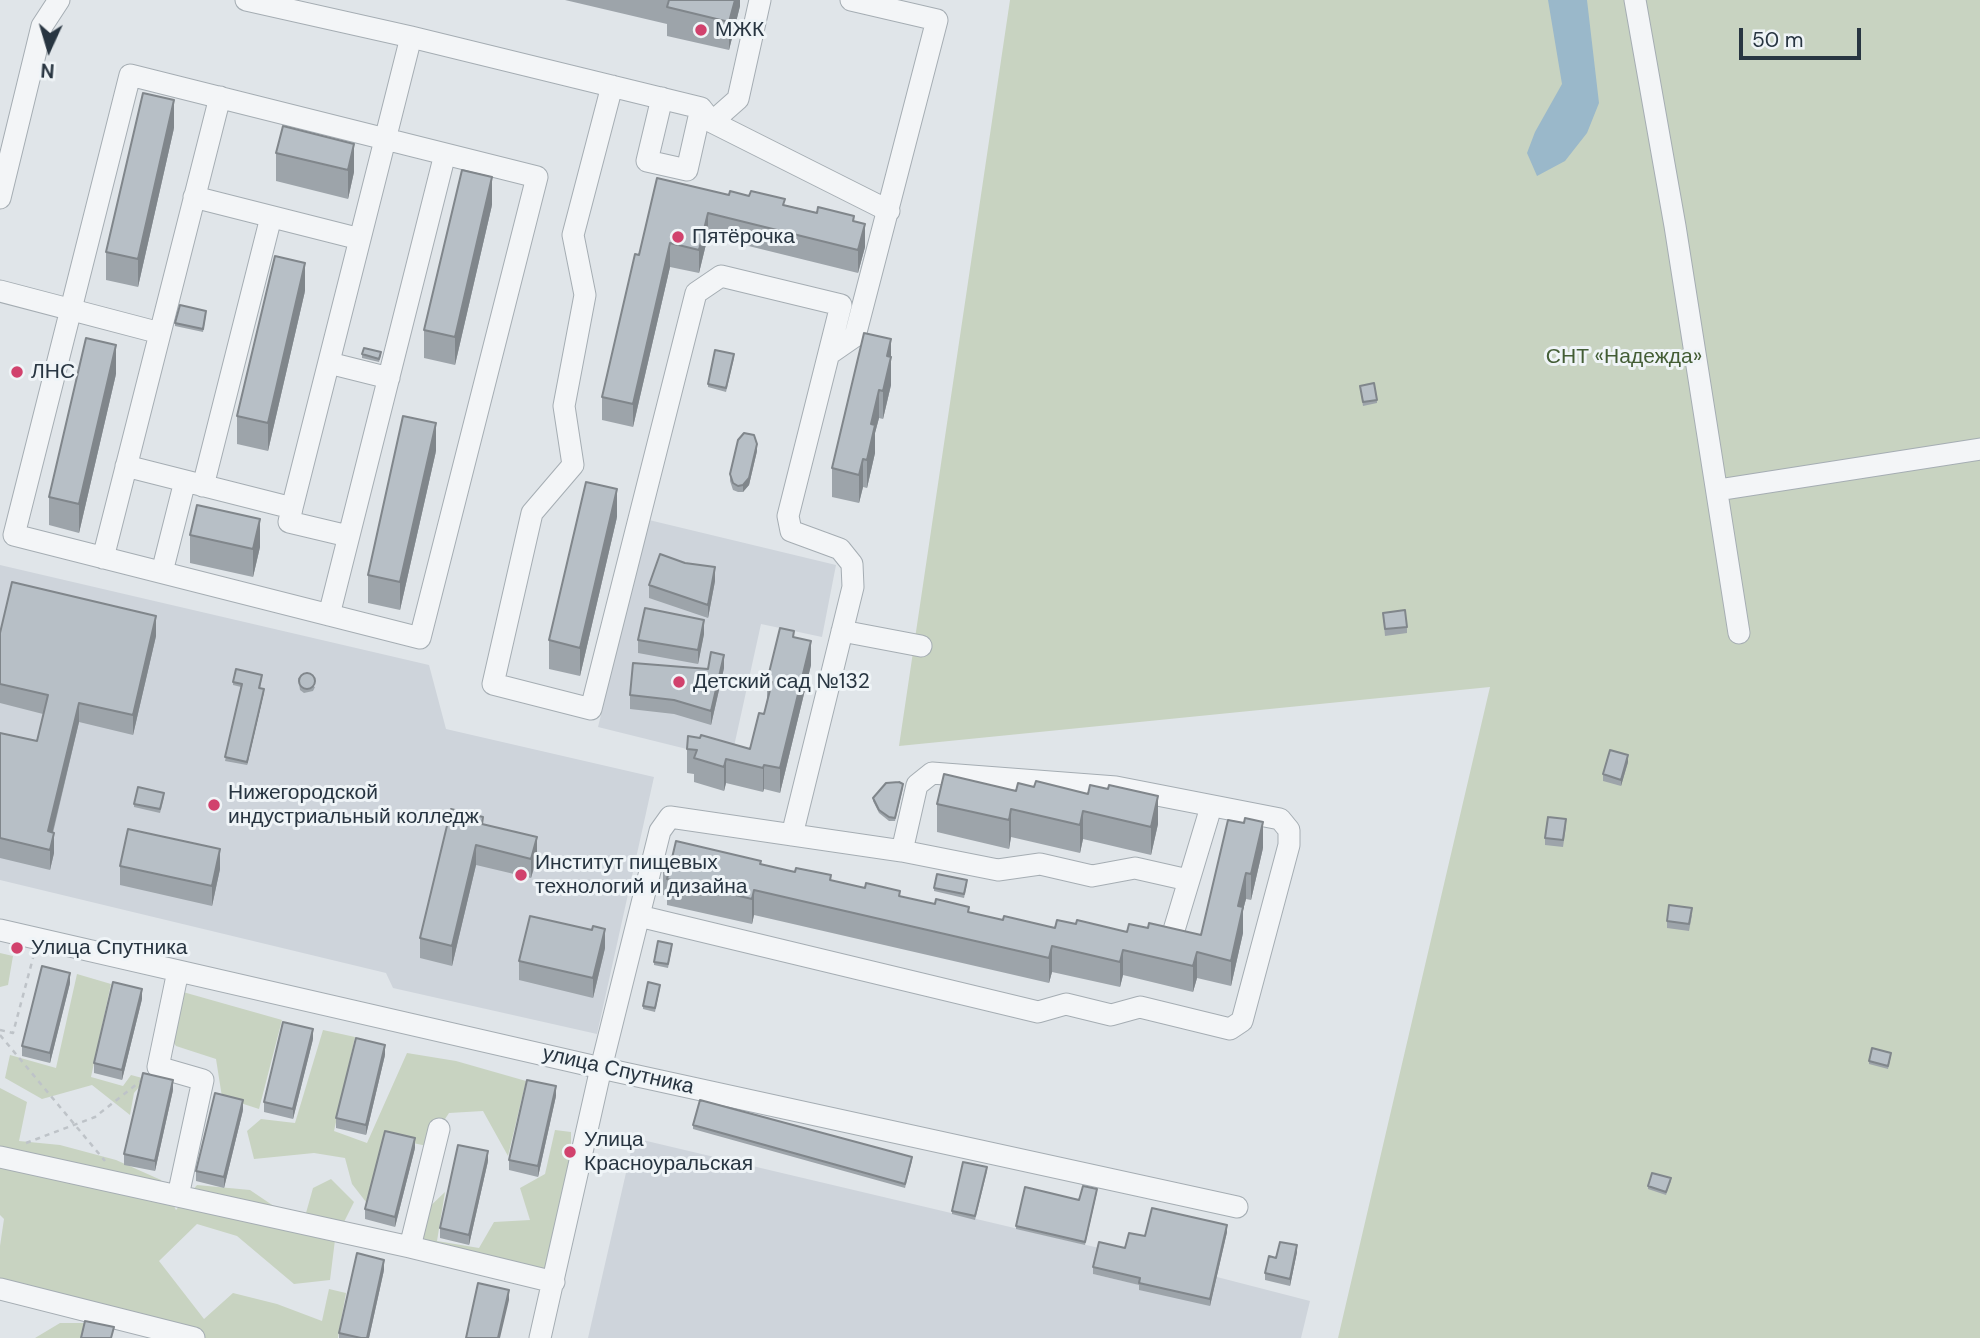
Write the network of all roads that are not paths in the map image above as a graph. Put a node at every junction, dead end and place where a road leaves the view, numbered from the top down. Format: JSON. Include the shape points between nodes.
{"nodes":[{"id":1,"x":59,"y":0,"type":"edge"},
{"id":2,"x":246,"y":0,"type":"edge"},
{"id":3,"x":760,"y":0,"type":"edge"},
{"id":4,"x":851,"y":0,"type":"edge"},
{"id":5,"x":1635,"y":0,"type":"edge"},
{"id":6,"x":931,"y":8,"type":"edge"},
{"id":7,"x":411,"y":37,"type":"junction"},
{"id":8,"x":612,"y":86,"type":"junction"},
{"id":9,"x":220,"y":97,"type":"junction"},
{"id":10,"x":662,"y":98,"type":"junction"},
{"id":11,"x":706,"y":115,"type":"junction"},
{"id":12,"x":385,"y":139,"type":"junction"},
{"id":13,"x":445,"y":154,"type":"junction"},
{"id":14,"x":194,"y":197,"type":"junction"},
{"id":15,"x":0,"y":198,"type":"edge"},
{"id":16,"x":889,"y":211,"type":"junction"},
{"id":17,"x":271,"y":217,"type":"junction"},
{"id":18,"x":360,"y":239,"type":"junction"},
{"id":19,"x":0,"y":291,"type":"edge"},
{"id":20,"x":71,"y":310,"type":"junction"},
{"id":21,"x":160,"y":333,"type":"junction"},
{"id":22,"x":828,"y":354,"type":"junction"},
{"id":23,"x":329,"y":363,"type":"junction"},
{"id":24,"x":389,"y":378,"type":"junction"},
{"id":25,"x":1980,"y":449,"type":"edge"},
{"id":26,"x":126,"y":467,"type":"junction"},
{"id":27,"x":194,"y":484,"type":"junction"},
{"id":28,"x":1718,"y":490,"type":"junction"},
{"id":29,"x":292,"y":508,"type":"junction"},
{"id":30,"x":348,"y":536,"type":"junction"},
{"id":31,"x":103,"y":558,"type":"junction"},
{"id":32,"x":162,"y":572,"type":"junction"},
{"id":33,"x":329,"y":615,"type":"junction"},
{"id":34,"x":842,"y":631,"type":"junction"},
{"id":35,"x":1740,"y":633,"type":"dead end"},
{"id":36,"x":921,"y":646,"type":"dead end"},
{"id":37,"x":1211,"y":807,"type":"junction"},
{"id":38,"x":792,"y":835,"type":"junction"},
{"id":39,"x":902,"y":851,"type":"junction"},
{"id":40,"x":1188,"y":880,"type":"junction"},
{"id":41,"x":639,"y":916,"type":"junction"},
{"id":42,"x":0,"y":930,"type":"edge"},
{"id":43,"x":1174,"y":930,"type":"edge"},
{"id":44,"x":178,"y":971,"type":"junction"},
{"id":45,"x":601,"y":1068,"type":"junction"},
{"id":46,"x":439,"y":1129,"type":"dead end"},
{"id":47,"x":0,"y":1157,"type":"edge"},
{"id":48,"x":178,"y":1196,"type":"junction"},
{"id":49,"x":1237,"y":1208,"type":"dead end"},
{"id":50,"x":410,"y":1247,"type":"junction"},
{"id":51,"x":554,"y":1282,"type":"junction"},
{"id":52,"x":0,"y":1289,"type":"edge"},
{"id":53,"x":194,"y":1338,"type":"edge"},
{"id":54,"x":540,"y":1338,"type":"edge"}],
"edges":[{"from":1,"to":15,"type":"street","via":[[42,26]]},
{"from":2,"to":7,"type":"street"},
{"from":3,"to":11,"type":"street","via":[[738,99]]},
{"from":4,"to":6,"type":"street"},
{"from":5,"to":28,"type":"street"},
{"from":6,"to":16,"type":"street","via":[[937,20]]},
{"from":7,"to":8,"type":"street"},
{"from":7,"to":12,"type":"street"},
{"from":8,"to":10,"type":"street"},
{"from":8,"to":22,"type":"street","via":[[573,235],[585,295],[564,407],[573,464],[532,513],[493,684],[591,709],[696,293],[721,276],[841,305]]},
{"from":9,"to":12,"type":"street"},
{"from":9,"to":14,"type":"street"},
{"from":9,"to":20,"type":"street","via":[[130,75]]},
{"from":10,"to":11,"type":"street"},
{"from":10,"to":11,"type":"street","via":[[647,160],[687,170]]},
{"from":11,"to":16,"type":"street"},
{"from":12,"to":13,"type":"street"},
{"from":12,"to":18,"type":"street"},
{"from":13,"to":24,"type":"street"},
{"from":13,"to":33,"type":"street","via":[[537,177],[420,638]]},
{"from":14,"to":17,"type":"street"},
{"from":14,"to":21,"type":"street"},
{"from":16,"to":22,"type":"street","via":[[855,336]]},
{"from":17,"to":18,"type":"street"},
{"from":17,"to":27,"type":"street"},
{"from":18,"to":23,"type":"street"},
{"from":19,"to":20,"type":"street"},
{"from":20,"to":21,"type":"street"},
{"from":20,"to":31,"type":"street","via":[[14,535]]},
{"from":21,"to":26,"type":"street"},
{"from":22,"to":34,"type":"street","via":[[788,516],[791,531],[840,549],[852,564],[853,587]]},
{"from":23,"to":24,"type":"street"},
{"from":23,"to":29,"type":"street"},
{"from":24,"to":30,"type":"street"},
{"from":25,"to":28,"type":"street"},
{"from":26,"to":27,"type":"street"},
{"from":26,"to":31,"type":"street"},
{"from":27,"to":29,"type":"street"},
{"from":27,"to":32,"type":"street"},
{"from":28,"to":35,"type":"street"},
{"from":29,"to":30,"type":"street","via":[[289,522]]},
{"from":30,"to":33,"type":"street"},
{"from":31,"to":32,"type":"street"},
{"from":32,"to":33,"type":"street"},
{"from":34,"to":36,"type":"street"},
{"from":34,"to":38,"type":"street"},
{"from":37,"to":39,"type":"street","via":[[1116,787],[932,773],[917,785]]},
{"from":37,"to":40,"type":"street"},
{"from":37,"to":41,"type":"street","via":[[1280,819],[1289,830],[1289,845],[1242,1021],[1230,1029],[1140,1007],[1111,1015],[1066,1004],[1038,1012]]},
{"from":38,"to":39,"type":"street"},
{"from":38,"to":41,"type":"street","via":[[670,817],[660,831]]},
{"from":39,"to":40,"type":"street","via":[[998,870],[1040,864],[1092,876],[1135,868]]},
{"from":40,"to":43,"type":"street"},
{"from":41,"to":45,"type":"street"},
{"from":42,"to":44,"type":"street","name":"улица Спутника"},
{"from":44,"to":45,"type":"street","name":"улица Спутника"},
{"from":44,"to":48,"type":"street","via":[[158,1067],[202,1080]]},
{"from":45,"to":49,"type":"street","name":"улица Спутника"},
{"from":45,"to":51,"type":"street"},
{"from":46,"to":50,"type":"street"},
{"from":47,"to":48,"type":"street"},
{"from":48,"to":50,"type":"street"},
{"from":50,"to":51,"type":"street"},
{"from":51,"to":54,"type":"street"},
{"from":52,"to":53,"type":"street"}]}
